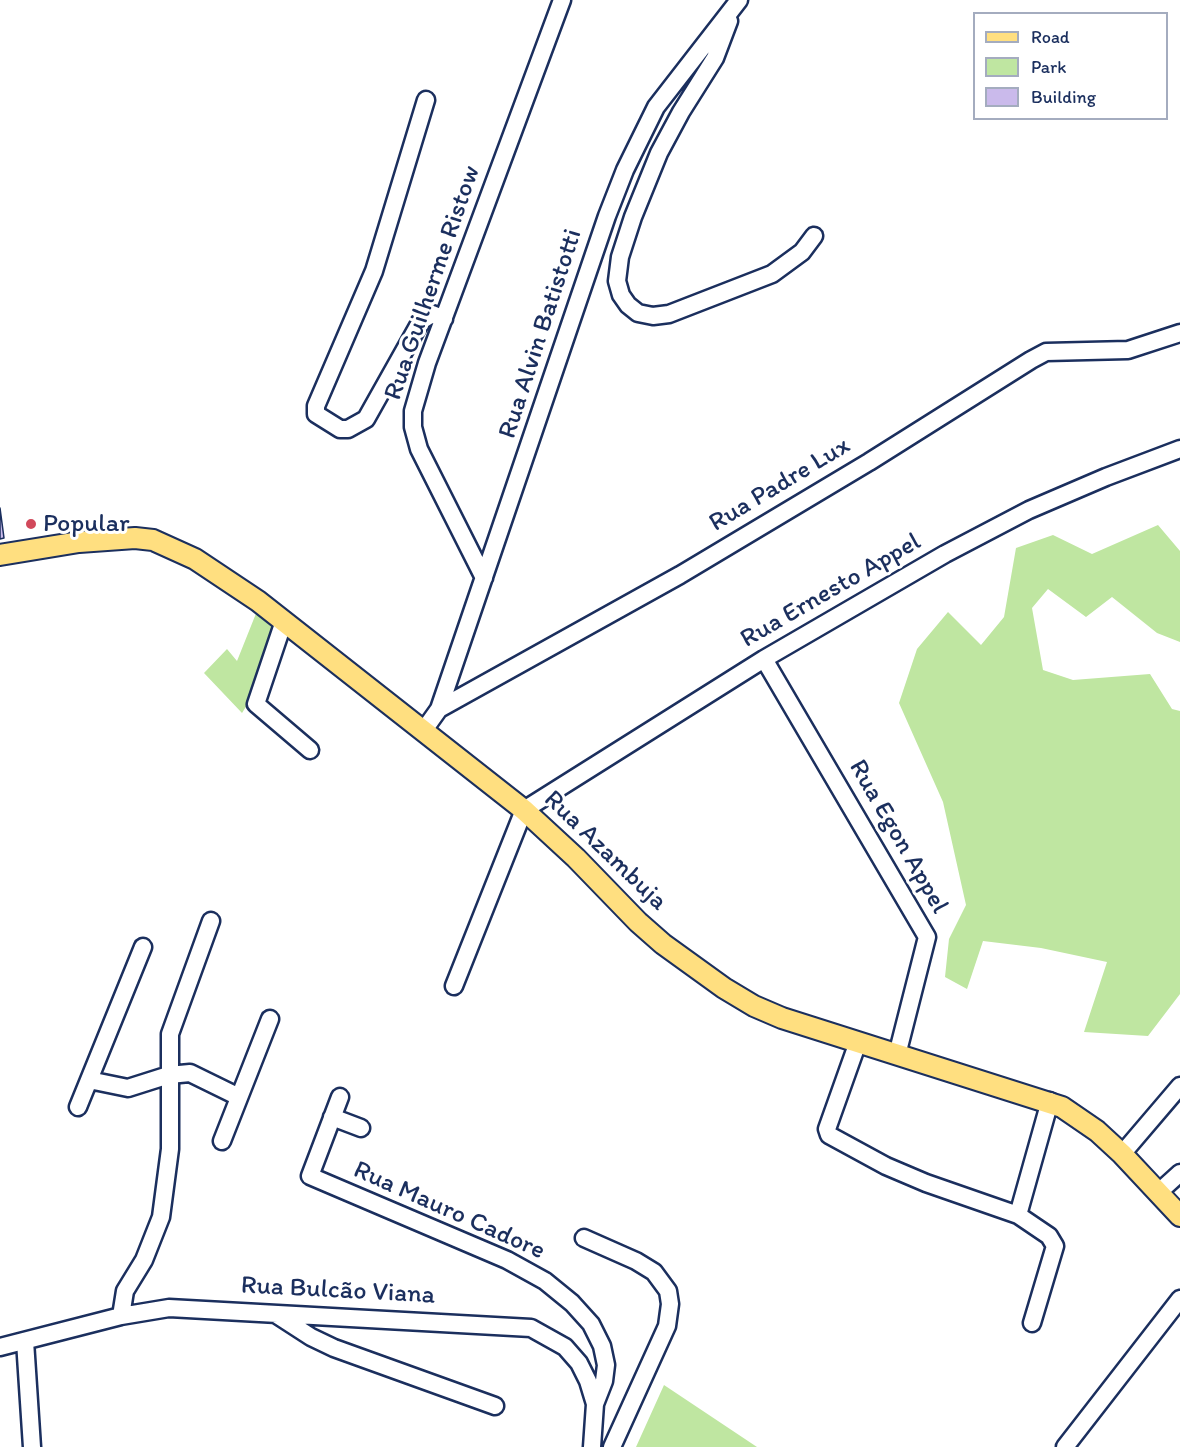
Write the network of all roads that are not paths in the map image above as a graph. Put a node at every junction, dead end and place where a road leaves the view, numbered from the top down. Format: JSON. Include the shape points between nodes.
{"nodes":[{"id":1,"x":562,"y":0,"type":"edge"},
{"id":2,"x":736,"y":4,"type":"edge"},
{"id":3,"x":426,"y":100,"type":"dead end"},
{"id":4,"x":814,"y":236,"type":"dead end"},
{"id":5,"x":444,"y":319,"type":"junction"},
{"id":6,"x":1180,"y":333,"type":"edge"},
{"id":7,"x":1180,"y":449,"type":"edge"},
{"id":8,"x":0,"y":555,"type":"edge"},
{"id":9,"x":484,"y":578,"type":"junction"},
{"id":10,"x":284,"y":621,"type":"junction"},
{"id":11,"x":764,"y":659,"type":"junction"},
{"id":12,"x":439,"y":709,"type":"junction"},
{"id":13,"x":424,"y":730,"type":"junction"},
{"id":14,"x":310,"y":750,"type":"dead end"},
{"id":15,"x":524,"y":810,"type":"junction"},
{"id":16,"x":211,"y":921,"type":"dead end"},
{"id":17,"x":143,"y":946,"type":"dead end"},
{"id":18,"x":454,"y":986,"type":"dead end"},
{"id":19,"x":270,"y":1019,"type":"dead end"},
{"id":20,"x":858,"y":1042,"type":"junction"},
{"id":21,"x":897,"y":1055,"type":"junction"},
{"id":22,"x":169,"y":1075,"type":"junction"},
{"id":23,"x":89,"y":1080,"type":"junction"},
{"id":24,"x":1180,"y":1086,"type":"edge"},
{"id":25,"x":340,"y":1096,"type":"dead end"},
{"id":26,"x":239,"y":1097,"type":"junction"},
{"id":27,"x":1050,"y":1101,"type":"junction"},
{"id":28,"x":78,"y":1107,"type":"dead end"},
{"id":29,"x":332,"y":1117,"type":"junction"},
{"id":30,"x":361,"y":1128,"type":"dead end"},
{"id":31,"x":222,"y":1141,"type":"dead end"},
{"id":32,"x":1122,"y":1154,"type":"junction"},
{"id":33,"x":1180,"y":1173,"type":"edge"},
{"id":34,"x":1159,"y":1192,"type":"junction"},
{"id":35,"x":1018,"y":1215,"type":"junction"},
{"id":36,"x":1180,"y":1216,"type":"edge"},
{"id":37,"x":584,"y":1238,"type":"dead end"},
{"id":38,"x":1180,"y":1299,"type":"edge"},
{"id":39,"x":276,"y":1315,"type":"junction"},
{"id":40,"x":121,"y":1316,"type":"junction"},
{"id":41,"x":1032,"y":1323,"type":"dead end"},
{"id":42,"x":25,"y":1341,"type":"junction"},
{"id":43,"x":0,"y":1347,"type":"edge"},
{"id":44,"x":594,"y":1404,"type":"junction"},
{"id":45,"x":495,"y":1406,"type":"dead end"},
{"id":46,"x":32,"y":1447,"type":"edge"},
{"id":47,"x":592,"y":1447,"type":"edge"},
{"id":48,"x":612,"y":1447,"type":"edge"},
{"id":49,"x":1065,"y":1447,"type":"edge"}],
"edges":[{"from":1,"to":5,"type":"street","name":"Rua Guilherme Ristow"},
{"from":2,"to":4,"type":"street","via":[[716,58],[658,153],[620,257],[617,281],[621,295],[638,313],[669,314],[772,274],[802,252]]},
{"from":2,"to":9,"type":"street","name":"Rua Alvin Batistotti","via":[[656,107],[625,170]]},
{"from":3,"to":5,"type":"street","via":[[374,271],[316,406],[316,414],[340,429],[366,419],[421,321],[432,314]]},
{"from":5,"to":9,"type":"street","name":"Rua Guilherme Ristow","via":[[417,394],[413,427],[430,474]]},
{"from":6,"to":12,"type":"street","name":"Rua Padre Lux","via":[[1128,350],[1055,352],[1031,360],[680,575]]},
{"from":7,"to":11,"type":"street","name":"Rua Ernesto Appel","via":[[994,527]]},
{"from":8,"to":10,"type":"main road","name":"Rua Azambuja","via":[[109,539],[153,540],[195,559]]},
{"from":9,"to":12,"type":"street","name":"Rua Alvin Batistotti"},
{"from":10,"to":13,"type":"main road","name":"Rua Azambuja"},
{"from":10,"to":14,"type":"street","via":[[256,704]]},
{"from":11,"to":15,"type":"street","name":"Rua Ernesto Appel"},
{"from":11,"to":21,"type":"street","name":"Rua Egon Appel","via":[[927,938]]},
{"from":12,"to":13,"type":"street","name":"Rua Padre Lux"},
{"from":13,"to":15,"type":"main road","name":"Rua Azambuja"},
{"from":15,"to":18,"type":"street"},
{"from":15,"to":20,"type":"main road","name":"Rua Azambuja","via":[[638,922],[724,988],[782,1018]]},
{"from":16,"to":22,"type":"street","via":[[172,1025]]},
{"from":17,"to":23,"type":"street"},
{"from":19,"to":26,"type":"street"},
{"from":20,"to":21,"type":"main road","name":"Rua Azambuja"},
{"from":20,"to":35,"type":"street","via":[[827,1129],[829,1135],[926,1183]]},
{"from":21,"to":27,"type":"main road","name":"Rua Azambuja"},
{"from":22,"to":23,"type":"street","via":[[128,1088]]},
{"from":22,"to":26,"type":"street","via":[[198,1075]]},
{"from":22,"to":40,"type":"street","via":[[170,1149],[161,1217],[144,1260],[125,1291]]},
{"from":23,"to":28,"type":"street"},
{"from":24,"to":32,"type":"street"},
{"from":25,"to":29,"type":"street","name":"Rua Mauro Cadore"},
{"from":26,"to":31,"type":"street"},
{"from":27,"to":32,"type":"main road","name":"Rua Azambuja","via":[[1077,1116]]},
{"from":27,"to":35,"type":"street"},
{"from":29,"to":30,"type":"street"},
{"from":29,"to":44,"type":"street","name":"Rua Mauro Cadore","via":[[309,1174],[312,1179],[507,1260],[572,1303],[591,1324],[602,1346],[604,1381]]},
{"from":32,"to":34,"type":"main road","name":"Rua Azambuja"},
{"from":33,"to":34,"type":"street"},
{"from":34,"to":36,"type":"main road","name":"Rua Azambuja"},
{"from":35,"to":41,"type":"street","via":[[1049,1236],[1055,1246]]},
{"from":37,"to":48,"type":"street","via":[[654,1272],[663,1281],[670,1304],[666,1326]]},
{"from":38,"to":49,"type":"street"},
{"from":39,"to":40,"type":"street","name":"Rua Bulcão Viana","via":[[187,1307]]},
{"from":39,"to":44,"type":"street","name":"Rua Bulcão Viana","via":[[531,1328],[565,1347],[579,1363]]},
{"from":39,"to":45,"type":"street","via":[[334,1348]]},
{"from":40,"to":42,"type":"street","name":"Rua Bulcão Viana"},
{"from":42,"to":43,"type":"street","name":"Rua Bulcão Viana"},
{"from":42,"to":46,"type":"street"},
{"from":44,"to":47,"type":"street","name":"Rua Bulcão Viana"}]}
